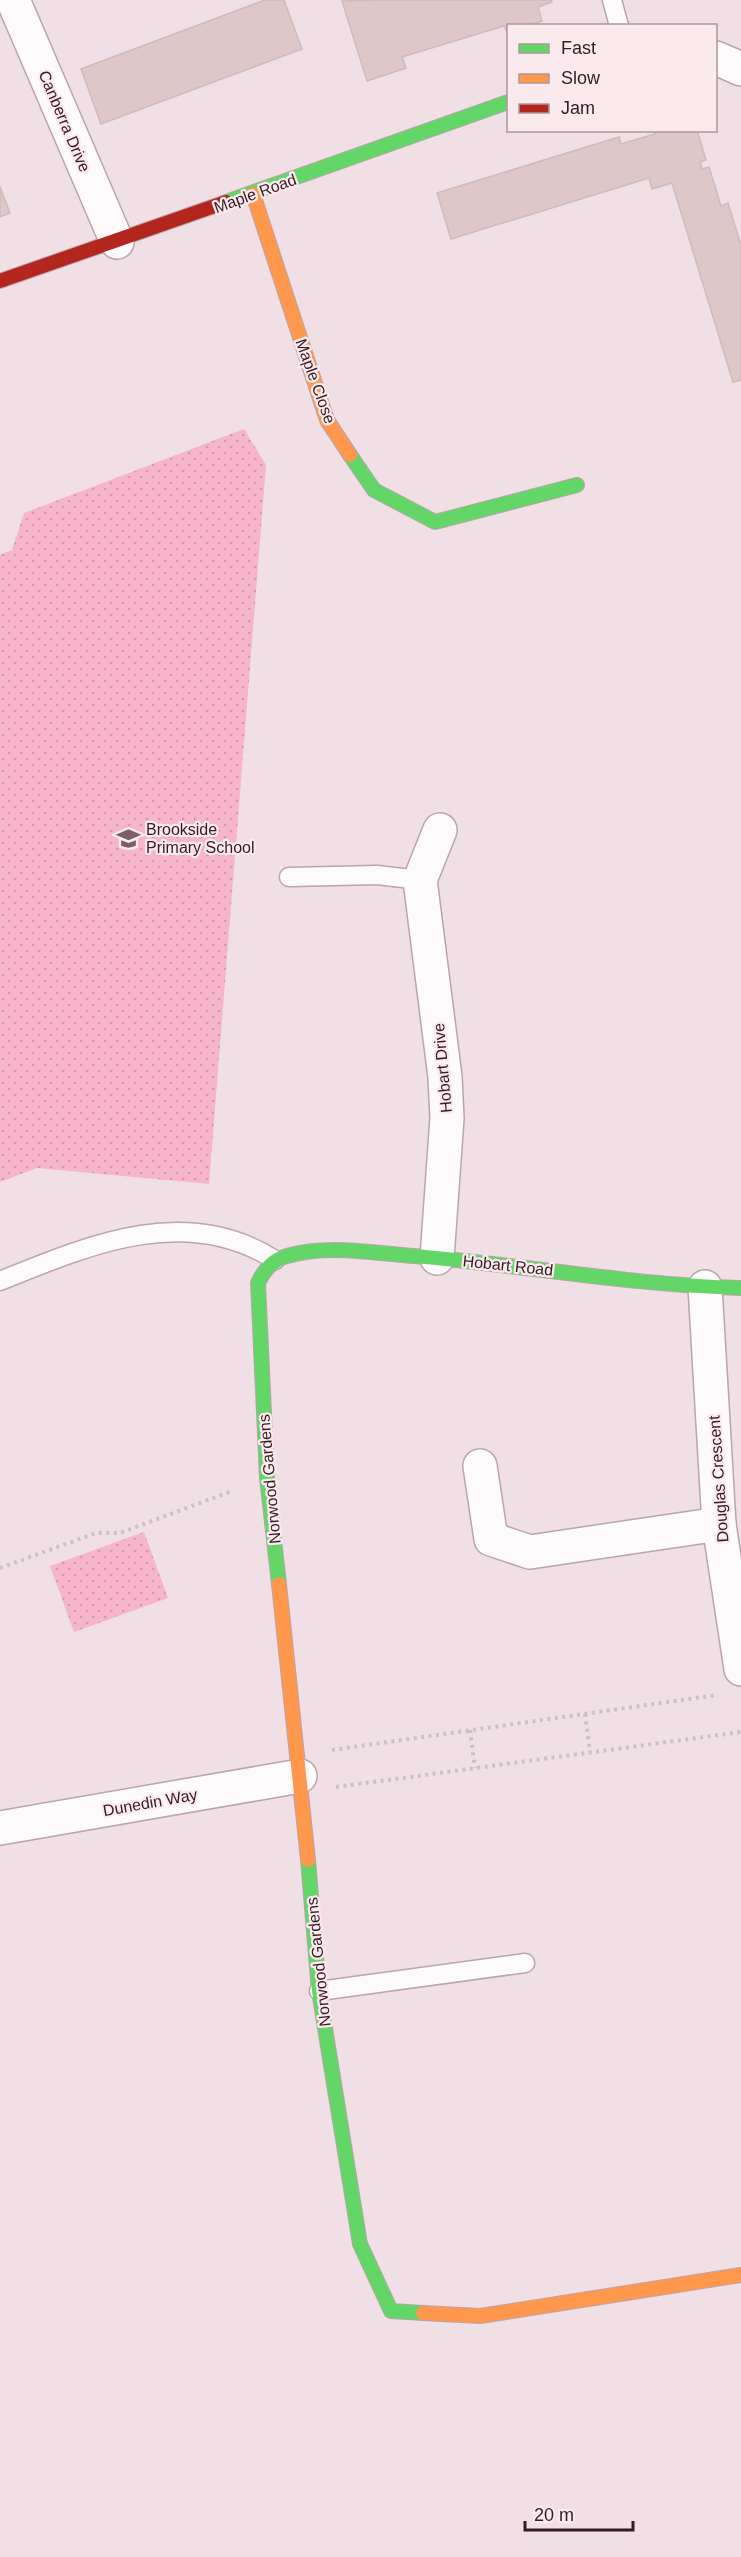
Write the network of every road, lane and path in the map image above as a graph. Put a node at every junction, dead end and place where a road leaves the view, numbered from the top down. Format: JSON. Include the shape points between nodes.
{"nodes":[{"id":1,"x":13,"y":0,"type":"edge"},
{"id":2,"x":612,"y":0,"type":"edge"},
{"id":3,"x":618,"y":24,"type":"edge"},
{"id":4,"x":717,"y":58,"type":"edge"},
{"id":5,"x":741,"y":69,"type":"edge"},
{"id":6,"x":507,"y":102,"type":"edge"},
{"id":7,"x":253,"y":194,"type":"junction"},
{"id":8,"x":117,"y":242,"type":"junction"},
{"id":9,"x":0,"y":281,"type":"edge"},
{"id":10,"x":578,"y":485,"type":"dead end"},
{"id":11,"x":440,"y":830,"type":"dead end"},
{"id":12,"x":289,"y":877,"type":"dead end"},
{"id":13,"x":420,"y":880,"type":"junction"},
{"id":14,"x":437,"y":1258,"type":"junction"},
{"id":15,"x":275,"y":1260,"type":"junction"},
{"id":16,"x":0,"y":1281,"type":"edge"},
{"id":17,"x":705,"y":1287,"type":"junction"},
{"id":18,"x":741,"y":1288,"type":"edge"},
{"id":19,"x":480,"y":1466,"type":"dead end"},
{"id":20,"x":267,"y":1478,"type":"junction"},
{"id":21,"x":719,"y":1524,"type":"junction"},
{"id":22,"x":0,"y":1568,"type":"edge"},
{"id":23,"x":732,"y":1682,"type":"edge"},
{"id":24,"x":585,"y":1714,"type":"junction"},
{"id":25,"x":470,"y":1730,"type":"junction"},
{"id":26,"x":741,"y":1732,"type":"edge"},
{"id":27,"x":590,"y":1752,"type":"junction"},
{"id":28,"x":475,"y":1768,"type":"junction"},
{"id":29,"x":300,"y":1774,"type":"junction"},
{"id":30,"x":0,"y":1828,"type":"edge"},
{"id":31,"x":525,"y":1963,"type":"dead end"},
{"id":32,"x":319,"y":1990,"type":"junction"},
{"id":33,"x":741,"y":2275,"type":"edge"}],
"edges":[{"from":1,"to":8,"type":"street","name":"Canberra Drive"},
{"from":2,"to":3,"type":"lane"},
{"from":4,"to":5,"type":"street"},
{"from":6,"to":7,"type":"street","name":"Maple Road"},
{"from":7,"to":8,"type":"street","name":"Maple Road"},
{"from":7,"to":10,"type":"street","name":"Maple Close","via":[[327,420],[374,490],[435,522]]},
{"from":8,"to":9,"type":"street","name":"Maple Road"},
{"from":11,"to":13,"type":"street","name":"Hobart Drive"},
{"from":12,"to":13,"type":"lane","via":[[377,875]]},
{"from":13,"to":14,"type":"street","name":"Hobart Drive","via":[[447,1118]]},
{"from":14,"to":15,"type":"street","name":"Hobart Road","via":[[330,1250]]},
{"from":14,"to":17,"type":"street","name":"Hobart Road"},
{"from":15,"to":16,"type":"lane","via":[[253,1245],[215,1234],[154,1233],[110,1240]]},
{"from":15,"to":20,"type":"street","name":"Norwood Gardens","via":[[262,1272],[258,1283]]},
{"from":17,"to":18,"type":"street","name":"Hobart Road"},
{"from":17,"to":21,"type":"street","name":"Douglas Crescent"},
{"from":19,"to":21,"type":"street","via":[[491,1539],[531,1552]]},
{"from":20,"to":22,"type":"path","via":[[120,1533],[96,1533]]},
{"from":20,"to":29,"type":"street","name":"Norwood Gardens"},
{"from":21,"to":23,"type":"street","name":"Douglas Crescent"},
{"from":23,"to":24,"type":"path"},
{"from":24,"to":25,"type":"path"},
{"from":24,"to":27,"type":"path"},
{"from":25,"to":28,"type":"path"},
{"from":25,"to":29,"type":"path"},
{"from":26,"to":27,"type":"path"},
{"from":27,"to":28,"type":"path"},
{"from":28,"to":29,"type":"path"},
{"from":29,"to":30,"type":"street","name":"Dunedin Way"},
{"from":29,"to":32,"type":"street","name":"Norwood Gardens"},
{"from":31,"to":32,"type":"lane"},
{"from":32,"to":33,"type":"street","name":"Norwood Gardens","via":[[360,2244],[392,2310],[480,2316]]}]}
